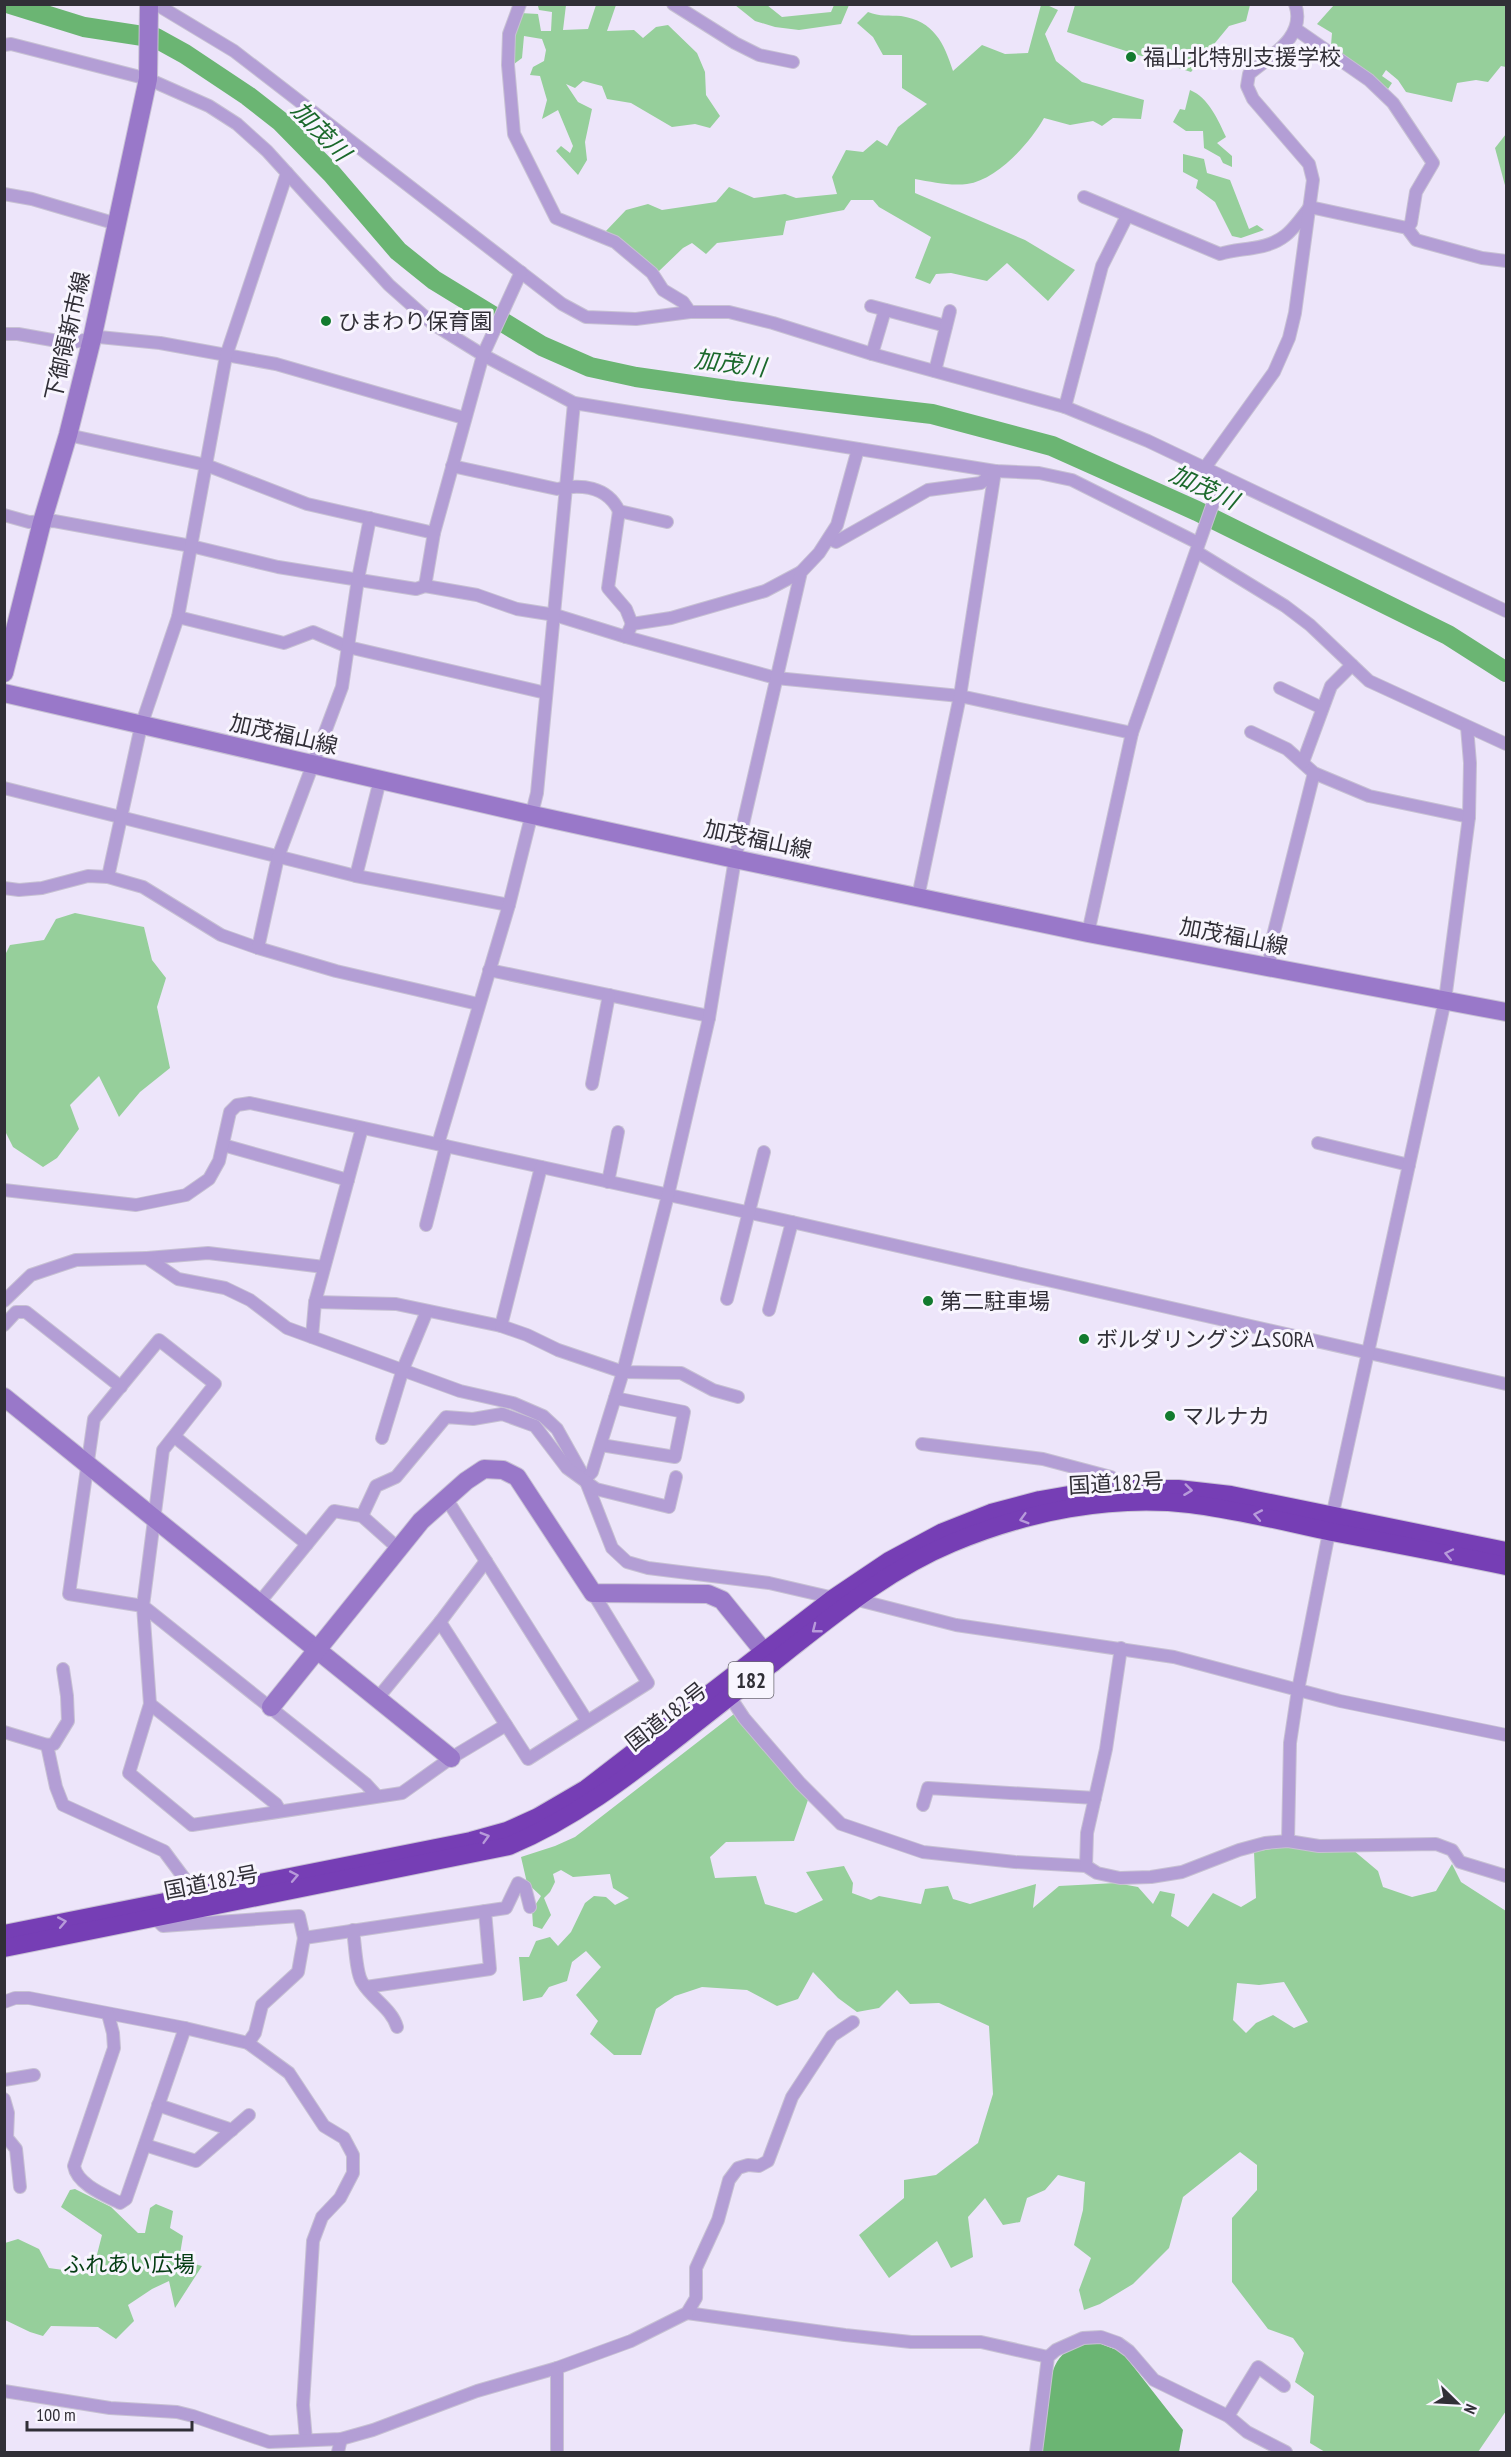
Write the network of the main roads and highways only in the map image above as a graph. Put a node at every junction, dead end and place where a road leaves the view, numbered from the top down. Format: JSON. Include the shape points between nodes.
{"nodes":[{"id":1,"x":151,"y":7,"type":"edge"},
{"id":2,"x":4,"y":673,"type":"edge"},
{"id":3,"x":4,"y":693,"type":"edge"},
{"id":4,"x":1506,"y":1012,"type":"edge"},
{"id":5,"x":4,"y":1397,"type":"edge"},
{"id":6,"x":1330,"y":1524,"type":"junction"},
{"id":7,"x":1506,"y":1551,"type":"edge"},
{"id":8,"x":1506,"y":1566,"type":"edge"},
{"id":9,"x":317,"y":1650,"type":"junction"},
{"id":10,"x":768,"y":1658,"type":"junction"},
{"id":11,"x":726,"y":1690,"type":"junction"},
{"id":12,"x":271,"y":1707,"type":"road end"},
{"id":13,"x":451,"y":1758,"type":"road end"},
{"id":14,"x":154,"y":1911,"type":"junction"},
{"id":15,"x":4,"y":1934,"type":"edge"},
{"id":16,"x":4,"y":1948,"type":"edge"}],
"edges":[{"from":1,"to":2,"type":"main road","name":"下御領新市線","via":[[148,74],[92,339]]},
{"from":3,"to":4,"type":"main road","name":"加茂福山線","via":[[735,859],[1088,933]]},
{"from":5,"to":9,"type":"main road"},
{"from":6,"to":7,"type":"highway","name":"国道182号","number":"182"},
{"from":8,"to":6,"type":"highway","name":"国道182号","number":"182","one_way":true},
{"from":6,"to":10,"type":"highway","name":"国道182号","number":"182","one_way":true,"via":[[1188,1504],[1142,1502],[1047,1512],[950,1544],[904,1568]]},
{"from":10,"to":6,"type":"highway","name":"国道182号","number":"182","one_way":true,"via":[[834,1598],[889,1561],[943,1532],[991,1513],[1040,1500],[1123,1489],[1178,1489],[1231,1495]]},
{"from":9,"to":10,"type":"main road","via":[[421,1521],[484,1469],[503,1470],[517,1477],[593,1593],[708,1594],[722,1600]]},
{"from":9,"to":12,"type":"main road"},
{"from":9,"to":13,"type":"main road"},
{"from":10,"to":11,"type":"highway","name":"国道182号","number":"182"},
{"from":14,"to":11,"type":"highway","name":"国道182号","number":"182","one_way":true,"via":[[192,1897],[507,1831],[586,1789]]},
{"from":11,"to":14,"type":"highway","name":"国道182号","number":"182","via":[[592,1802],[540,1833],[509,1846]]},
{"from":15,"to":14,"type":"highway","name":"国道182号","number":"182","one_way":true},
{"from":14,"to":16,"type":"highway","name":"国道182号","number":"182"}]}
